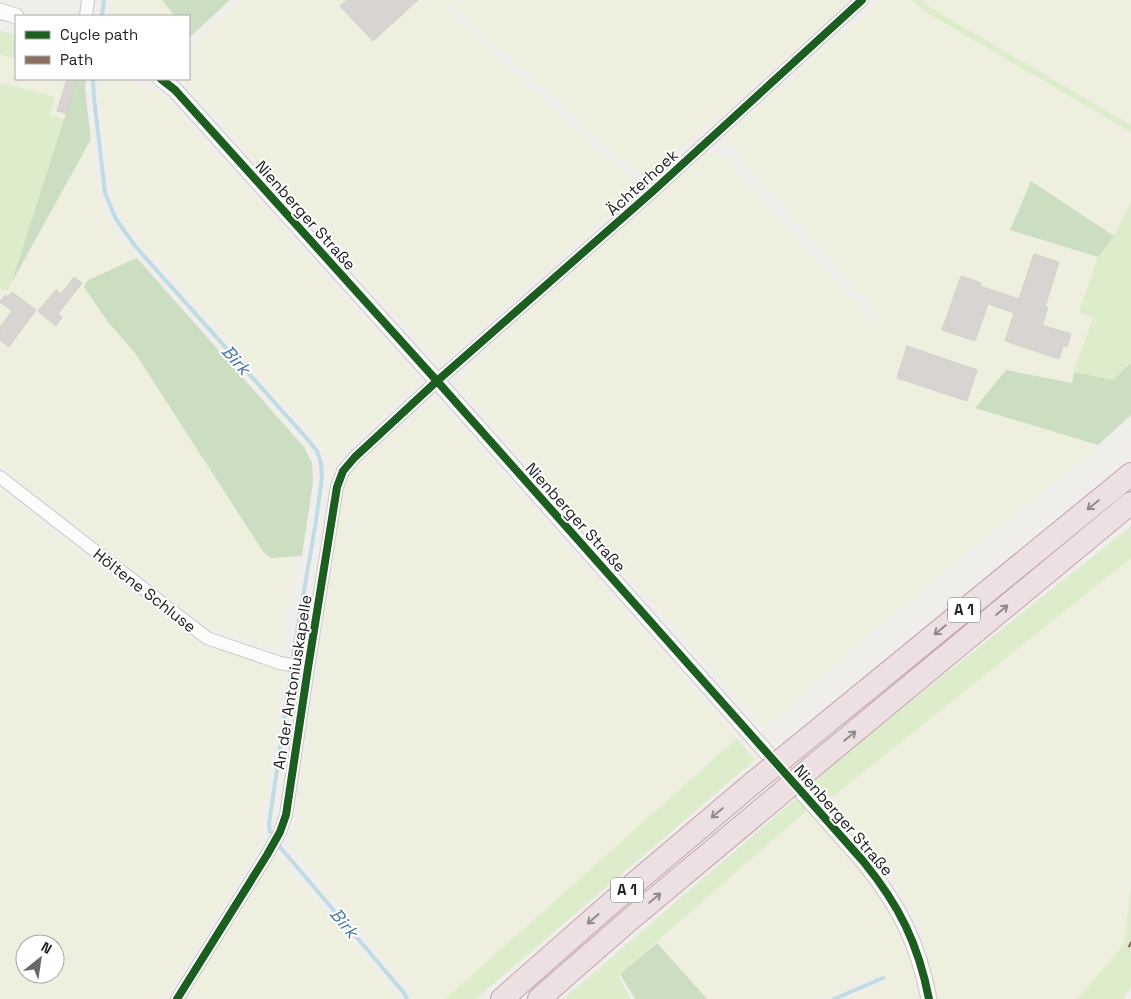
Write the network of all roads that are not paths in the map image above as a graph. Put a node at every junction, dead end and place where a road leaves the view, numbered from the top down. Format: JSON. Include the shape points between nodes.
{"nodes":[{"id":1,"x":88,"y":0,"type":"edge"},
{"id":2,"x":862,"y":0,"type":"edge"},
{"id":3,"x":0,"y":11,"type":"edge"},
{"id":4,"x":86,"y":15,"type":"edge"},
{"id":5,"x":15,"y":16,"type":"edge"},
{"id":6,"x":163,"y":80,"type":"edge"},
{"id":7,"x":438,"y":381,"type":"junction"},
{"id":8,"x":1131,"y":474,"type":"edge"},
{"id":9,"x":0,"y":477,"type":"edge"},
{"id":10,"x":1131,"y":503,"type":"edge"},
{"id":11,"x":304,"y":668,"type":"junction"},
{"id":12,"x":177,"y":999,"type":"edge"},
{"id":13,"x":502,"y":999,"type":"edge"},
{"id":14,"x":539,"y":999,"type":"edge"},
{"id":15,"x":929,"y":999,"type":"edge"}],
"edges":[{"from":1,"to":4,"type":"street"},
{"from":2,"to":7,"type":"street","name":"Ächterhoek"},
{"from":3,"to":5,"type":"street"},
{"from":6,"to":7,"type":"street","name":"Nienberger Straße"},
{"from":7,"to":11,"type":"street","name":"An der Antoniuskapelle","via":[[343,471],[337,487]]},
{"from":7,"to":15,"type":"street","name":"Nienberger Straße","via":[[878,878],[908,931]]},
{"from":8,"to":13,"type":"highway","number":"A 1","one_way":true,"bridge":true,"via":[[754,782]]},
{"from":9,"to":11,"type":"street","name":"Höltene Schluse","via":[[207,638]]},
{"from":14,"to":10,"type":"highway","number":"A 1","one_way":true,"bridge":true,"via":[[627,922]]},
{"from":11,"to":12,"type":"street","name":"An der Antoniuskapelle","via":[[288,802],[280,832]]}]}
